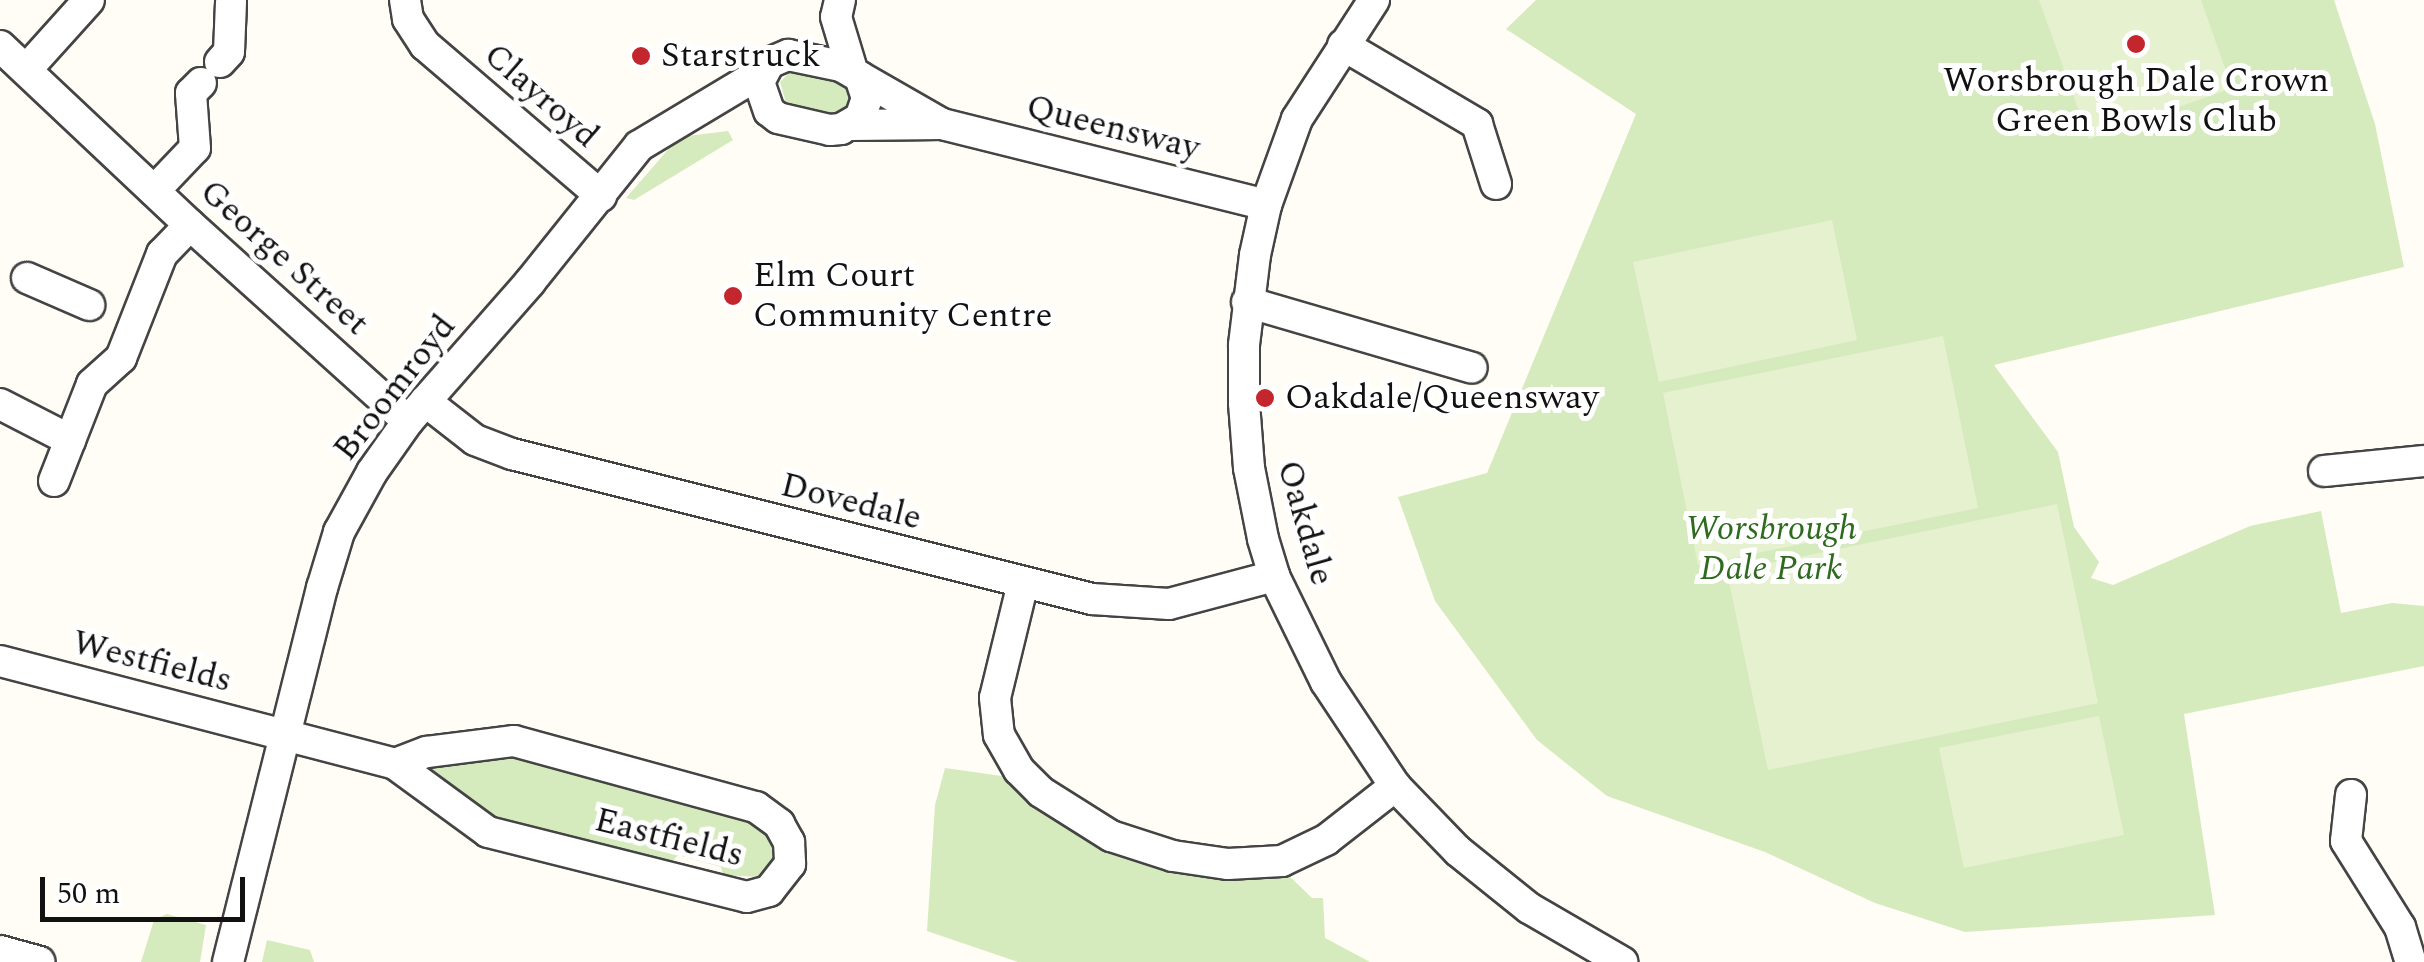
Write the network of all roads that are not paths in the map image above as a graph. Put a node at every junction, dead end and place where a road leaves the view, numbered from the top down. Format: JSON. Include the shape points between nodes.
{"nodes":[{"id":1,"x":405,"y":0,"type":"edge"},
{"id":2,"x":1374,"y":0,"type":"edge"},
{"id":3,"x":231,"y":2,"type":"edge"},
{"id":4,"x":79,"y":3,"type":"edge"},
{"id":5,"x":838,"y":8,"type":"edge"},
{"id":6,"x":1343,"y":45,"type":"junction"},
{"id":7,"x":788,"y":55,"type":"junction"},
{"id":8,"x":9,"y":58,"type":"edge"},
{"id":9,"x":762,"y":72,"type":"junction"},
{"id":10,"x":856,"y":74,"type":"junction"},
{"id":11,"x":769,"y":111,"type":"junction"},
{"id":12,"x":702,"y":112,"type":"junction"},
{"id":13,"x":942,"y":124,"type":"junction"},
{"id":14,"x":852,"y":125,"type":"junction"},
{"id":15,"x":1496,"y":184,"type":"dead end"},
{"id":16,"x":154,"y":191,"type":"junction"},
{"id":17,"x":600,"y":196,"type":"junction"},
{"id":18,"x":1266,"y":205,"type":"junction"},
{"id":19,"x":190,"y":225,"type":"junction"},
{"id":20,"x":27,"y":278,"type":"dead end"},
{"id":21,"x":1247,"y":302,"type":"junction"},
{"id":22,"x":111,"y":314,"type":"junction"},
{"id":23,"x":1472,"y":368,"type":"dead end"},
{"id":24,"x":0,"y":404,"type":"edge"},
{"id":25,"x":417,"y":411,"type":"junction"},
{"id":26,"x":70,"y":440,"type":"junction"},
{"id":27,"x":2424,"y":461,"type":"edge"},
{"id":28,"x":2324,"y":471,"type":"dead end"},
{"id":29,"x":54,"y":480,"type":"dead end"},
{"id":30,"x":1274,"y":576,"type":"junction"},
{"id":31,"x":1023,"y":583,"type":"junction"},
{"id":32,"x":0,"y":662,"type":"edge"},
{"id":33,"x":286,"y":734,"type":"junction"},
{"id":34,"x":395,"y":764,"type":"junction"},
{"id":35,"x":1395,"y":786,"type":"junction"},
{"id":36,"x":2351,"y":795,"type":"dead end"},
{"id":37,"x":0,"y":951,"type":"edge"},
{"id":38,"x":1617,"y":961,"type":"edge"},
{"id":39,"x":40,"y":962,"type":"edge"},
{"id":40,"x":228,"y":962,"type":"edge"},
{"id":41,"x":2410,"y":962,"type":"edge"}],
"edges":[{"from":1,"to":17,"type":"street","name":"Clayroyd","via":[[424,45]]},
{"from":2,"to":6,"type":"street","name":"Oakdale"},
{"from":3,"to":16,"type":"street","name":"George Street","via":[[229,52],[191,93],[195,148]]},
{"from":4,"to":8,"type":"street"},
{"from":5,"to":7,"type":"street"},
{"from":5,"to":10,"type":"street"},
{"from":6,"to":15,"type":"street","via":[[1477,124]]},
{"from":6,"to":18,"type":"street","name":"Oakdale","via":[[1296,119]]},
{"from":7,"to":9,"type":"street"},
{"from":7,"to":10,"type":"street","name":"Queensway"},
{"from":8,"to":16,"type":"street","name":"George Street"},
{"from":9,"to":11,"type":"street","via":[[759,92]]},
{"from":9,"to":12,"type":"street","name":"Broomroyd"},
{"from":10,"to":13,"type":"street","name":"Queensway"},
{"from":10,"to":14,"type":"street","via":[[867,98]]},
{"from":11,"to":12,"type":"street","name":"Broomroyd"},
{"from":11,"to":14,"type":"street","name":"Queensway","via":[[830,130]]},
{"from":12,"to":17,"type":"street","name":"Broomroyd","via":[[653,135]]},
{"from":13,"to":14,"type":"street","name":"Queensway"},
{"from":13,"to":18,"type":"street","name":"Queensway"},
{"from":16,"to":19,"type":"street","name":"George Street"},
{"from":17,"to":25,"type":"street","name":"Broomroyd"},
{"from":18,"to":21,"type":"street","name":"Oakdale"},
{"from":19,"to":22,"type":"street"},
{"from":19,"to":25,"type":"street","name":"George Street"},
{"from":20,"to":22,"type":"street"},
{"from":21,"to":23,"type":"street"},
{"from":21,"to":30,"type":"street","name":"Oakdale","via":[[1248,468]]},
{"from":22,"to":26,"type":"street","via":[[121,358],[92,384]]},
{"from":24,"to":26,"type":"street"},
{"from":25,"to":31,"type":"street","name":"Dovedale","via":[[512,454]]},
{"from":25,"to":33,"type":"street","name":"Broomroyd","via":[[372,472],[340,532]]},
{"from":26,"to":29,"type":"street"},
{"from":27,"to":28,"type":"street"},
{"from":30,"to":31,"type":"street","name":"Dovedale","via":[[1169,604],[1092,599]]},
{"from":30,"to":35,"type":"street","name":"Oakdale","via":[[1326,682]]},
{"from":31,"to":35,"type":"street","via":[[995,698],[999,735],[1041,792],[1111,836],[1191,859],[1282,860],[1326,840]]},
{"from":32,"to":33,"type":"street","name":"Westfields"},
{"from":33,"to":34,"type":"street","name":"Eastfields"},
{"from":33,"to":40,"type":"street","name":"Broomroyd"},
{"from":34,"to":34,"type":"street","name":"Eastfields","via":[[427,752],[514,742],[756,807],[780,824],[790,842],[790,864],[769,891],[748,897],[488,832]]},
{"from":35,"to":38,"type":"street","name":"Oakdale","via":[[1458,852],[1529,908]]},
{"from":36,"to":41,"type":"street","via":[[2346,842],[2400,927]]},
{"from":37,"to":39,"type":"street"}]}
